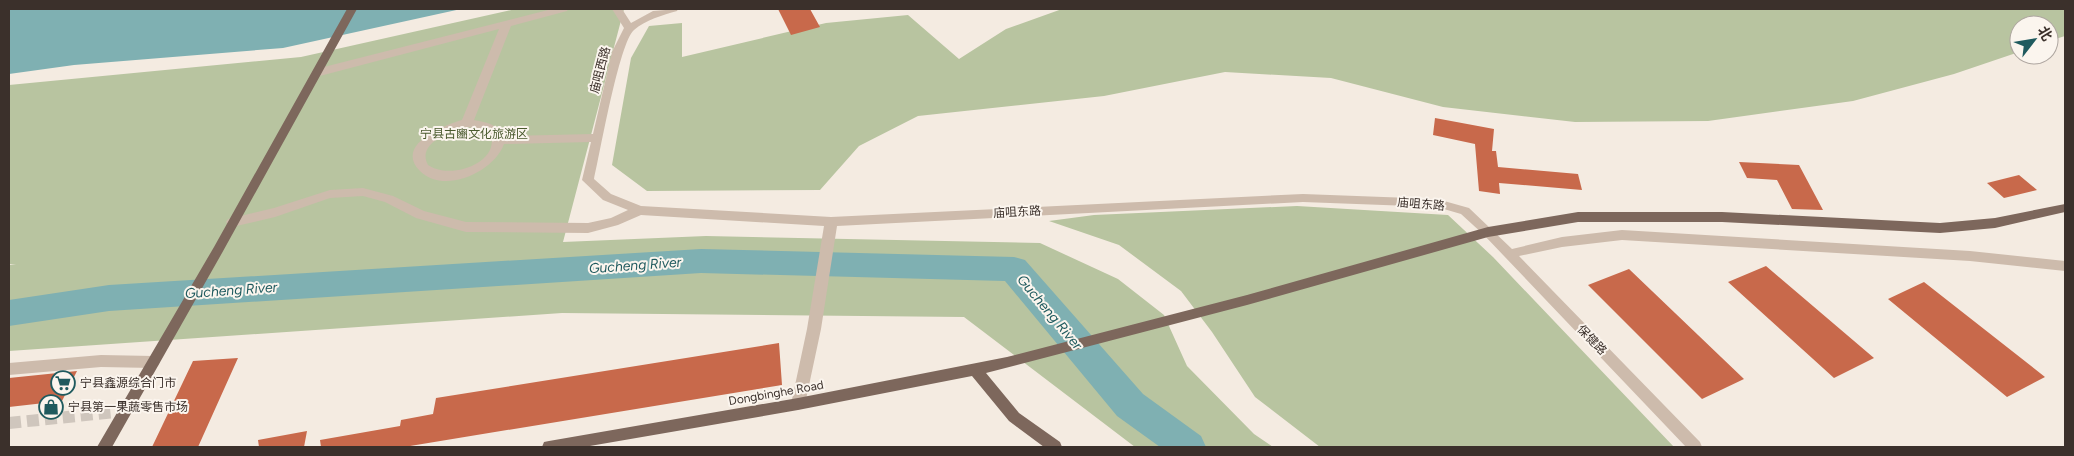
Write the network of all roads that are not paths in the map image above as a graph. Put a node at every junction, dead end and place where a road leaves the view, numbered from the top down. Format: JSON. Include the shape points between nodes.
{"nodes":[{"id":1,"x":352,"y":9,"type":"edge"},
{"id":2,"x":563,"y":9,"type":"edge"},
{"id":3,"x":617,"y":9,"type":"edge"},
{"id":4,"x":673,"y":9,"type":"edge"},
{"id":5,"x":507,"y":23,"type":"junction"},
{"id":6,"x":629,"y":28,"type":"junction"},
{"id":7,"x":316,"y":73,"type":"junction"},
{"id":8,"x":467,"y":123,"type":"junction"},
{"id":9,"x":598,"y":138,"type":"junction"},
{"id":10,"x":500,"y":140,"type":"junction"},
{"id":11,"x":2065,"y":208,"type":"edge"},
{"id":12,"x":640,"y":210,"type":"junction"},
{"id":13,"x":232,"y":222,"type":"junction"},
{"id":14,"x":831,"y":222,"type":"junction"},
{"id":15,"x":1488,"y":232,"type":"junction"},
{"id":16,"x":1509,"y":254,"type":"junction"},
{"id":17,"x":2065,"y":266,"type":"edge"},
{"id":18,"x":156,"y":357,"type":"junction"},
{"id":19,"x":9,"y":369,"type":"edge"},
{"id":20,"x":975,"y":369,"type":"junction"},
{"id":21,"x":798,"y":404,"type":"junction"},
{"id":22,"x":104,"y":447,"type":"edge"},
{"id":23,"x":548,"y":447,"type":"edge"},
{"id":24,"x":1055,"y":447,"type":"edge"},
{"id":25,"x":1695,"y":447,"type":"edge"}],
"edges":[{"from":1,"to":7,"type":"main road"},
{"from":2,"to":5,"type":"street"},
{"from":3,"to":6,"type":"street"},
{"from":4,"to":6,"type":"street","via":[[657,13]]},
{"from":5,"to":7,"type":"street"},
{"from":5,"to":8,"type":"street"},
{"from":6,"to":9,"type":"street","name":"庙咀西路","via":[[617,52]]},
{"from":7,"to":13,"type":"main road"},
{"from":8,"to":10,"type":"street","via":[[490,127]]},
{"from":8,"to":10,"type":"street","via":[[441,131],[422,148],[420,165],[426,172],[449,177],[474,170],[494,156]]},
{"from":9,"to":10,"type":"street"},
{"from":9,"to":12,"type":"street","name":"庙咀东路","via":[[588,180],[607,197]]},
{"from":11,"to":15,"type":"main road","name":"Dongbinghe Road","via":[[1994,223],[1940,228],[1722,217],[1578,217]]},
{"from":12,"to":13,"type":"street","via":[[614,222],[588,228],[466,228],[420,215],[389,199],[363,192],[330,194]]},
{"from":12,"to":14,"type":"street","name":"庙咀东路"},
{"from":13,"to":18,"type":"main road"},
{"from":14,"to":15,"type":"street","name":"庙咀东路","via":[[1304,198],[1437,203],[1465,211]]},
{"from":14,"to":21,"type":"street"},
{"from":15,"to":16,"type":"street","name":"保健路"},
{"from":15,"to":20,"type":"main road","name":"Dongbinghe Road","via":[[1177,319]]},
{"from":16,"to":17,"type":"street","via":[[1562,242],[1622,235],[1970,256]]},
{"from":16,"to":25,"type":"street","name":"保健路"},
{"from":18,"to":19,"type":"street"},
{"from":18,"to":22,"type":"main road"},
{"from":20,"to":21,"type":"main road","name":"Dongbinghe Road"},
{"from":20,"to":24,"type":"main road","via":[[1014,417]]},
{"from":21,"to":23,"type":"main road","name":"Dongbinghe Road"}]}
